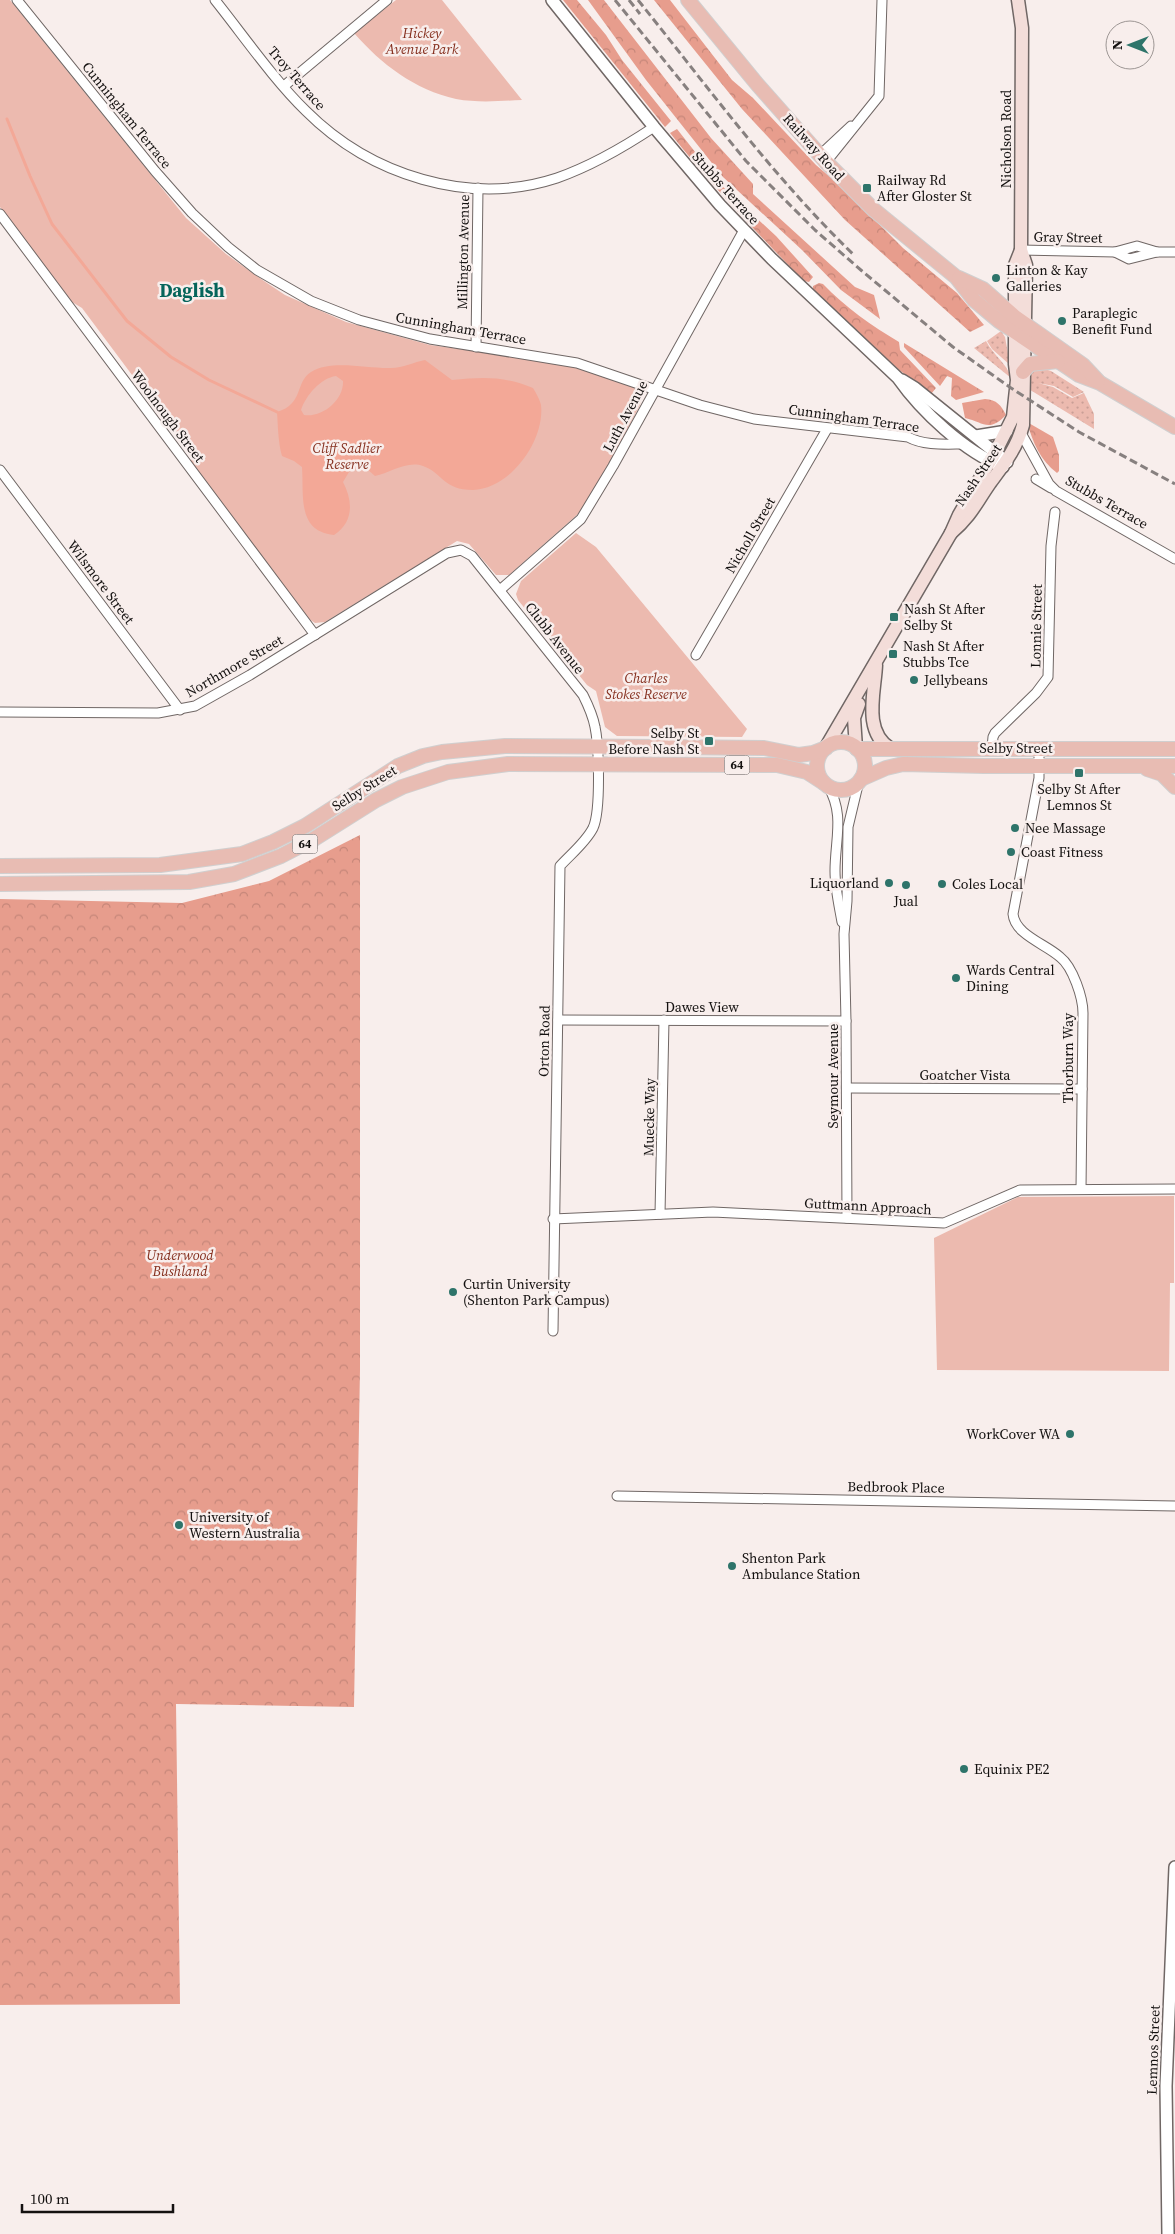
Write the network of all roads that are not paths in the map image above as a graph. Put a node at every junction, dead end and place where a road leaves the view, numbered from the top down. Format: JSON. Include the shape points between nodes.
{"nodes":[{"id":1,"x":17,"y":0,"type":"edge"},
{"id":2,"x":215,"y":0,"type":"edge"},
{"id":3,"x":387,"y":0,"type":"edge"},
{"id":4,"x":552,"y":0,"type":"edge"},
{"id":5,"x":688,"y":0,"type":"edge"},
{"id":6,"x":882,"y":0,"type":"edge"},
{"id":7,"x":1018,"y":0,"type":"edge"},
{"id":8,"x":1026,"y":0,"type":"edge"},
{"id":9,"x":1022,"y":28,"type":"junction"},
{"id":10,"x":284,"y":86,"type":"junction"},
{"id":11,"x":654,"y":128,"type":"junction"},
{"id":12,"x":823,"y":158,"type":"junction"},
{"id":13,"x":478,"y":188,"type":"junction"},
{"id":14,"x":0,"y":214,"type":"edge"},
{"id":15,"x":744,"y":230,"type":"junction"},
{"id":16,"x":1021,"y":250,"type":"junction"},
{"id":17,"x":1175,"y":252,"type":"edge"},
{"id":18,"x":1020,"y":328,"type":"junction"},
{"id":19,"x":476,"y":347,"type":"junction"},
{"id":20,"x":1058,"y":361,"type":"junction"},
{"id":21,"x":1024,"y":372,"type":"junction"},
{"id":22,"x":898,"y":378,"type":"junction"},
{"id":23,"x":1100,"y":383,"type":"junction"},
{"id":24,"x":655,"y":389,"type":"junction"},
{"id":25,"x":1175,"y":427,"type":"edge"},
{"id":26,"x":827,"y":429,"type":"junction"},
{"id":27,"x":1007,"y":431,"type":"junction"},
{"id":28,"x":1021,"y":433,"type":"junction"},
{"id":29,"x":976,"y":436,"type":"junction"},
{"id":30,"x":965,"y":444,"type":"junction"},
{"id":31,"x":993,"y":456,"type":"junction"},
{"id":32,"x":1005,"y":464,"type":"junction"},
{"id":33,"x":0,"y":470,"type":"edge"},
{"id":34,"x":1036,"y":479,"type":"dead end"},
{"id":35,"x":1056,"y":491,"type":"junction"},
{"id":36,"x":1055,"y":512,"type":"dead end"},
{"id":37,"x":951,"y":533,"type":"junction"},
{"id":38,"x":455,"y":550,"type":"joint"},
{"id":39,"x":1175,"y":559,"type":"edge"},
{"id":40,"x":500,"y":590,"type":"junction"},
{"id":41,"x":315,"y":634,"type":"junction"},
{"id":42,"x":696,"y":655,"type":"dead end"},
{"id":43,"x":876,"y":662,"type":"junction"},
{"id":44,"x":180,"y":710,"type":"junction"},
{"id":45,"x":0,"y":712,"type":"edge"},
{"id":46,"x":598,"y":746,"type":"junction"},
{"id":47,"x":826,"y":748,"type":"junction"},
{"id":48,"x":992,"y":748,"type":"junction"},
{"id":49,"x":1039,"y":748,"type":"junction"},
{"id":50,"x":857,"y":749,"type":"junction"},
{"id":51,"x":891,"y":749,"type":"junction"},
{"id":52,"x":1175,"y":749,"type":"edge"},
{"id":53,"x":442,"y":752,"type":"junction"},
{"id":54,"x":597,"y":764,"type":"junction"},
{"id":55,"x":1039,"y":766,"type":"junction"},
{"id":56,"x":1175,"y":766,"type":"edge"},
{"id":57,"x":1142,"y":767,"type":"junction"},
{"id":58,"x":448,"y":772,"type":"junction"},
{"id":59,"x":860,"y":780,"type":"junction"},
{"id":60,"x":826,"y":784,"type":"junction"},
{"id":61,"x":1175,"y":787,"type":"edge"},
{"id":62,"x":0,"y":866,"type":"edge"},
{"id":63,"x":0,"y":884,"type":"edge"},
{"id":64,"x":844,"y":934,"type":"junction"},
{"id":65,"x":558,"y":1020,"type":"junction"},
{"id":66,"x":664,"y":1020,"type":"junction"},
{"id":67,"x":846,"y":1021,"type":"junction"},
{"id":68,"x":847,"y":1088,"type":"junction"},
{"id":69,"x":1082,"y":1088,"type":"junction"},
{"id":70,"x":1081,"y":1189,"type":"junction"},
{"id":71,"x":1175,"y":1189,"type":"edge"},
{"id":72,"x":660,"y":1214,"type":"junction"},
{"id":73,"x":847,"y":1218,"type":"junction"},
{"id":74,"x":553,"y":1219,"type":"junction"},
{"id":75,"x":552,"y":1332,"type":"dead end"},
{"id":76,"x":617,"y":1496,"type":"dead end"},
{"id":77,"x":1175,"y":1506,"type":"edge"},
{"id":78,"x":1175,"y":1868,"type":"edge"},
{"id":79,"x":1168,"y":2234,"type":"edge"}],
"edges":[{"from":1,"to":19,"type":"street","name":"Cunningham Terrace","via":[[192,213],[257,270],[304,298],[359,320],[430,339]]},
{"from":2,"to":10,"type":"street","name":"Troy Terrace"},
{"from":3,"to":10,"type":"street"},
{"from":4,"to":11,"type":"street","name":"Stubbs Terrace"},
{"from":5,"to":12,"type":"main road","name":"Railway Road"},
{"from":6,"to":12,"type":"street","via":[[879,96]]},
{"from":7,"to":9,"type":"main road","name":"Nicholson Road"},
{"from":8,"to":9,"type":"main road","name":"Nicholson Road"},
{"from":9,"to":16,"type":"main road","name":"Nicholson Road"},
{"from":10,"to":13,"type":"street","name":"Troy Terrace","via":[[331,134],[369,159],[423,180]]},
{"from":11,"to":13,"type":"street","name":"Troy Terrace","via":[[556,178]]},
{"from":11,"to":15,"type":"street","name":"Stubbs Terrace"},
{"from":12,"to":18,"type":"main road","name":"Railway Road","via":[[874,210],[956,277],[974,300]]},
{"from":13,"to":19,"type":"street","name":"Millington Avenue"},
{"from":14,"to":41,"type":"street","name":"Woolnough Street"},
{"from":15,"to":22,"type":"street","name":"Stubbs Terrace"},
{"from":15,"to":24,"type":"street","name":"Luth Avenue"},
{"from":16,"to":17,"type":"street","name":"Gray Street","via":[[1115,252],[1129,259],[1156,252]]},
{"from":16,"to":18,"type":"main road","name":"Nicholson Road","via":[[1026,264]]},
{"from":18,"to":20,"type":"main road","name":"Railway Road"},
{"from":18,"to":21,"type":"main road","name":"Nash Street"},
{"from":18,"to":23,"type":"main road","name":"Railway Road","via":[[1083,365]]},
{"from":18,"to":27,"type":"main road","name":"Nash Street","via":[[1016,400]]},
{"from":19,"to":24,"type":"street","name":"Cunningham Terrace","via":[[577,363]]},
{"from":20,"to":21,"type":"main road","via":[[1030,364]]},
{"from":20,"to":23,"type":"main road","name":"Railway Road","via":[[1079,375]]},
{"from":21,"to":28,"type":"main road","name":"Nash Street"},
{"from":22,"to":29,"type":"street","name":"Stubbs Terrace"},
{"from":22,"to":30,"type":"street","name":"Stubbs Terrace","via":[[931,417]]},
{"from":23,"to":25,"type":"main road","name":"Railway Road"},
{"from":24,"to":26,"type":"street","name":"Cunningham Terrace","via":[[754,419]]},
{"from":24,"to":40,"type":"street","name":"Luth Avenue","via":[[581,519]]},
{"from":26,"to":30,"type":"street","name":"Cunningham Terrace"},
{"from":26,"to":42,"type":"street","name":"Nicholl Street"},
{"from":27,"to":29,"type":"street"},
{"from":27,"to":31,"type":"main road","name":"Nash Street"},
{"from":28,"to":32,"type":"main road","name":"Nash Street"},
{"from":28,"to":35,"type":"street","name":"Stubbs Terrace"},
{"from":29,"to":31,"type":"street","name":"Stubbs Terrace"},
{"from":30,"to":31,"type":"street","name":"Stubbs Terrace"},
{"from":31,"to":32,"type":"street","name":"Stubbs Terrace"},
{"from":31,"to":37,"type":"main road","name":"Nash Street"},
{"from":32,"to":37,"type":"main road","name":"Nash Street","via":[[967,520]]},
{"from":33,"to":44,"type":"street","name":"Wilsmore Street"},
{"from":34,"to":35,"type":"street"},
{"from":35,"to":39,"type":"street","name":"Stubbs Terrace"},
{"from":36,"to":48,"type":"street","name":"Lonnie Street","via":[[1051,546],[1048,677],[995,733]]},
{"from":37,"to":43,"type":"main road","name":"Nash Street"},
{"from":38,"to":40,"type":"street","name":"Clubb Avenue","via":[[472,556]]},
{"from":38,"to":41,"type":"street","name":"Northmore Street"},
{"from":40,"to":46,"type":"street","name":"Clubb Avenue","via":[[583,695],[594,720]]},
{"from":41,"to":44,"type":"street","name":"Northmore Street","via":[[222,692]]},
{"from":43,"to":47,"type":"main road","name":"Nash Street"},
{"from":43,"to":50,"type":"main road","name":"Nash Street","via":[[855,714]]},
{"from":43,"to":51,"type":"main road","via":[[872,714],[881,740]]},
{"from":44,"to":45,"type":"street","name":"Northmore Street","via":[[158,713]]},
{"from":46,"to":47,"type":"main road","name":"Selby Street","number":"64","via":[[764,748],[799,755]]},
{"from":46,"to":53,"type":"main road","name":"Selby Street","number":"64","via":[[505,746]]},
{"from":46,"to":54,"type":"street","name":"Clubb Avenue"},
{"from":47,"to":50,"type":"main road","number":"64","via":[[842,742]]},
{"from":47,"to":60,"type":"main road","via":[[817,764],[819,776]]},
{"from":48,"to":49,"type":"main road","name":"Selby Street"},
{"from":48,"to":51,"type":"main road","name":"Selby Street"},
{"from":49,"to":52,"type":"main road","name":"Selby Street"},
{"from":49,"to":55,"type":"street","name":"Thorburn Way"},
{"from":50,"to":51,"type":"main road","name":"Selby Street"},
{"from":50,"to":59,"type":"main road","via":[[864,765]]},
{"from":53,"to":58,"type":"main road"},
{"from":53,"to":62,"type":"main road","name":"Selby Street","number":"64","via":[[398,766],[305,826],[242,854],[160,865]]},
{"from":54,"to":58,"type":"main road","name":"Selby Street","number":"64","via":[[508,764]]},
{"from":54,"to":60,"type":"main road","name":"Selby Street","number":"64","via":[[777,765],[807,772]]},
{"from":54,"to":65,"type":"street","name":"Orton Road","via":[[595,824],[560,866]]},
{"from":55,"to":57,"type":"main road","name":"Selby Street"},
{"from":55,"to":59,"type":"main road","name":"Selby Street","via":[[901,764]]},
{"from":55,"to":69,"type":"street","name":"Thorburn Way","via":[[1013,919],[1021,930],[1067,964],[1081,996]]},
{"from":56,"to":57,"type":"main road","name":"Selby Street"},
{"from":57,"to":61,"type":"main road","via":[[1162,774]]},
{"from":58,"to":63,"type":"main road","name":"Selby Street","number":"64","via":[[402,787],[314,839],[234,874],[189,882]]},
{"from":59,"to":60,"type":"main road","number":"64","via":[[844,790]]},
{"from":59,"to":64,"type":"street","name":"Seymour Avenue","via":[[849,822]]},
{"from":60,"to":64,"type":"street","name":"Seymour Avenue","via":[[835,797],[838,812],[835,878]]},
{"from":64,"to":67,"type":"street","name":"Seymour Avenue"},
{"from":65,"to":66,"type":"street","name":"Dawes View"},
{"from":65,"to":74,"type":"street","name":"Orton Road"},
{"from":66,"to":67,"type":"street","name":"Dawes View"},
{"from":66,"to":72,"type":"street","name":"Muecke Way"},
{"from":67,"to":68,"type":"street","name":"Seymour Avenue"},
{"from":68,"to":69,"type":"street","name":"Goatcher Vista"},
{"from":68,"to":73,"type":"street","name":"Seymour Avenue"},
{"from":69,"to":70,"type":"street","name":"Thorburn Way"},
{"from":70,"to":71,"type":"street","name":"Guttmann Approach"},
{"from":70,"to":73,"type":"street","name":"Guttmann Approach","via":[[1020,1190],[947,1223]]},
{"from":72,"to":73,"type":"street","name":"Guttmann Approach","via":[[713,1212]]},
{"from":72,"to":74,"type":"street","name":"Guttmann Approach"},
{"from":74,"to":75,"type":"street","name":"Orton Road"},
{"from":76,"to":77,"type":"street","name":"Bedbrook Place"},
{"from":78,"to":79,"type":"street","name":"Lemnos Street","via":[[1166,2086]]}]}
